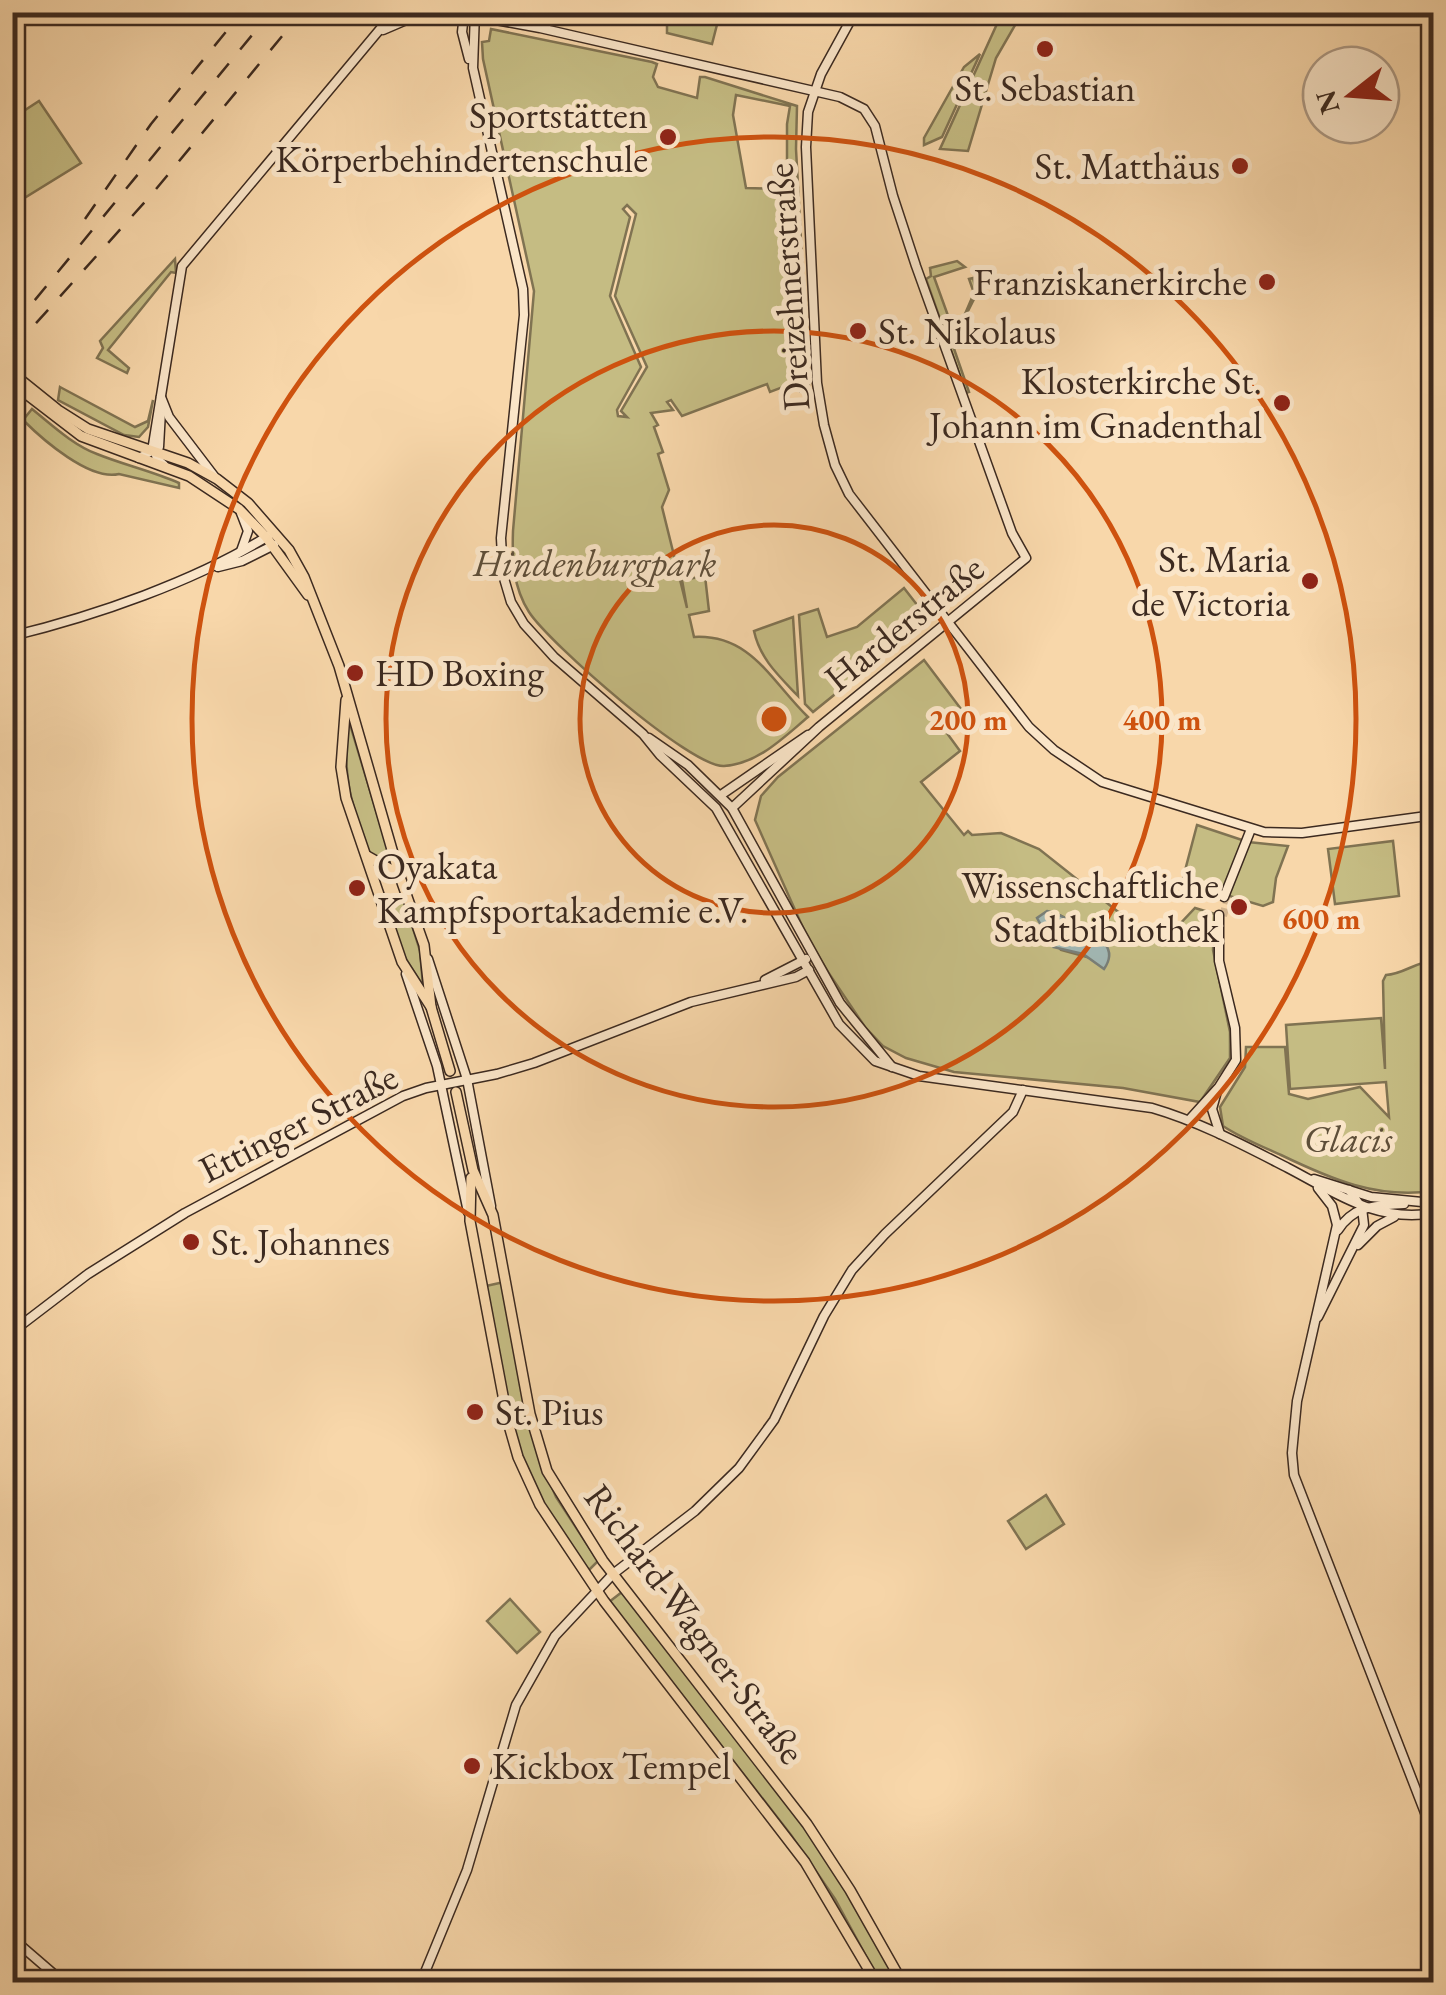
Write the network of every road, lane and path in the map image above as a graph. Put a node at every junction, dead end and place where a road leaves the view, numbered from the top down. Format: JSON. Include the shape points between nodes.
{"nodes":[{"id":1,"x":411,"y":12,"type":"edge"},
{"id":2,"x":425,"y":12,"type":"edge"},
{"id":3,"x":452,"y":12,"type":"edge"},
{"id":4,"x":856,"y":12,"type":"edge"},
{"id":5,"x":474,"y":15,"type":"edge"},
{"id":6,"x":379,"y":32,"type":"junction"},
{"id":7,"x":814,"y":92,"type":"junction"},
{"id":8,"x":12,"y":372,"type":"edge"},
{"id":9,"x":12,"y":383,"type":"edge"},
{"id":10,"x":161,"y":396,"type":"junction"},
{"id":11,"x":51,"y":410,"type":"junction"},
{"id":12,"x":156,"y":421,"type":"junction"},
{"id":13,"x":131,"y":445,"type":"junction"},
{"id":14,"x":154,"y":452,"type":"junction"},
{"id":15,"x":139,"y":458,"type":"junction"},
{"id":16,"x":168,"y":468,"type":"junction"},
{"id":17,"x":218,"y":479,"type":"junction"},
{"id":18,"x":239,"y":508,"type":"junction"},
{"id":19,"x":274,"y":539,"type":"junction"},
{"id":20,"x":237,"y":554,"type":"junction"},
{"id":21,"x":208,"y":569,"type":"junction"},
{"id":22,"x":947,"y":622,"type":"junction"},
{"id":23,"x":12,"y":636,"type":"edge"},
{"id":24,"x":346,"y":698,"type":"junction"},
{"id":25,"x":816,"y":730,"type":"junction"},
{"id":26,"x":643,"y":734,"type":"junction"},
{"id":27,"x":704,"y":778,"type":"junction"},
{"id":28,"x":733,"y":785,"type":"junction"},
{"id":29,"x":722,"y":794,"type":"junction"},
{"id":30,"x":716,"y":808,"type":"junction"},
{"id":31,"x":732,"y":808,"type":"junction"},
{"id":32,"x":1434,"y":815,"type":"edge"},
{"id":33,"x":1251,"y":829,"type":"junction"},
{"id":34,"x":366,"y":856,"type":"junction"},
{"id":35,"x":399,"y":874,"type":"junction"},
{"id":36,"x":404,"y":891,"type":"junction"},
{"id":37,"x":1226,"y":897,"type":"tunnel mouth"},
{"id":38,"x":382,"y":901,"type":"junction"},
{"id":39,"x":1221,"y":916,"type":"tunnel mouth"},
{"id":40,"x":424,"y":945,"type":"junction"},
{"id":41,"x":815,"y":958,"type":"junction"},
{"id":42,"x":802,"y":960,"type":"junction"},
{"id":43,"x":402,"y":962,"type":"junction"},
{"id":44,"x":808,"y":970,"type":"junction"},
{"id":45,"x":756,"y":984,"type":"junction"},
{"id":46,"x":431,"y":1007,"type":"junction"},
{"id":47,"x":892,"y":1067,"type":"junction"},
{"id":48,"x":450,"y":1071,"type":"dead end"},
{"id":49,"x":467,"y":1079,"type":"junction"},
{"id":50,"x":441,"y":1084,"type":"junction"},
{"id":51,"x":1218,"y":1087,"type":"junction"},
{"id":52,"x":1023,"y":1090,"type":"junction"},
{"id":53,"x":456,"y":1092,"type":"dead end"},
{"id":54,"x":1190,"y":1119,"type":"junction"},
{"id":55,"x":1220,"y":1134,"type":"junction"},
{"id":56,"x":468,"y":1155,"type":"junction"},
{"id":57,"x":1298,"y":1173,"type":"junction"},
{"id":58,"x":1315,"y":1184,"type":"junction"},
{"id":59,"x":1349,"y":1190,"type":"junction"},
{"id":60,"x":1434,"y":1200,"type":"edge"},
{"id":61,"x":1422,"y":1202,"type":"junction"},
{"id":62,"x":1362,"y":1208,"type":"junction"},
{"id":63,"x":1434,"y":1214,"type":"edge"},
{"id":64,"x":493,"y":1216,"type":"junction"},
{"id":65,"x":1400,"y":1216,"type":"junction"},
{"id":66,"x":470,"y":1221,"type":"junction"},
{"id":67,"x":1336,"y":1234,"type":"junction"},
{"id":68,"x":1355,"y":1248,"type":"junction"},
{"id":69,"x":1314,"y":1326,"type":"junction"},
{"id":70,"x":12,"y":1332,"type":"edge"},
{"id":71,"x":613,"y":1574,"type":"junction"},
{"id":72,"x":596,"y":1590,"type":"junction"},
{"id":73,"x":1434,"y":1836,"type":"edge"},
{"id":74,"x":12,"y":1938,"type":"edge"},
{"id":75,"x":63,"y":1982,"type":"edge"},
{"id":76,"x":420,"y":1982,"type":"edge"},
{"id":77,"x":876,"y":1982,"type":"edge"},
{"id":78,"x":902,"y":1982,"type":"edge"}],
"edges":[{"from":1,"to":6,"type":"street"},
{"from":2,"to":6,"type":"street"},
{"from":3,"to":5,"type":"street"},
{"from":4,"to":7,"type":"street","name":"Dreizehnerstraße"},
{"from":5,"to":7,"type":"street"},
{"from":5,"to":26,"type":"street","via":[[473,68],[524,315],[501,538],[505,585],[531,633]]},
{"from":6,"to":10,"type":"street","via":[[182,266]]},
{"from":7,"to":22,"type":"street","name":"Dreizehnerstraße","via":[[806,147],[824,426],[849,494]]},
{"from":7,"to":22,"type":"street","name":"Harderstraße","via":[[856,103],[875,126],[918,272],[1026,558]]},
{"from":8,"to":11,"type":"main road"},
{"from":9,"to":11,"type":"main road"},
{"from":10,"to":12,"type":"street"},
{"from":10,"to":14,"type":"street","via":[[161,441]]},
{"from":10,"to":17,"type":"street","via":[[174,425]]},
{"from":11,"to":13,"type":"main road"},
{"from":11,"to":15,"type":"main road","via":[[80,436]]},
{"from":12,"to":13,"type":"street","via":[[147,437]]},
{"from":12,"to":14,"type":"street"},
{"from":13,"to":14,"type":"main road"},
{"from":14,"to":15,"type":"street"},
{"from":14,"to":16,"type":"street"},
{"from":14,"to":17,"type":"main road"},
{"from":15,"to":16,"type":"main road"},
{"from":16,"to":18,"type":"main road"},
{"from":17,"to":19,"type":"main road","via":[[248,503]]},
{"from":18,"to":19,"type":"main road"},
{"from":18,"to":20,"type":"street","via":[[248,531]]},
{"from":19,"to":20,"type":"street"},
{"from":19,"to":21,"type":"street","via":[[242,561]]},
{"from":19,"to":24,"type":"main road","via":[[298,565]]},
{"from":20,"to":21,"type":"street"},
{"from":21,"to":23,"type":"street"},
{"from":22,"to":25,"type":"street","name":"Harderstraße"},
{"from":22,"to":33,"type":"street","name":"Dreizehnerstraße","via":[[1029,727],[1083,772]]},
{"from":24,"to":34,"type":"main road","via":[[340,767]]},
{"from":24,"to":35,"type":"main road"},
{"from":25,"to":28,"type":"street","name":"Harderstraße"},
{"from":25,"to":31,"type":"street","name":"Harderstraße"},
{"from":26,"to":27,"type":"street"},
{"from":26,"to":30,"type":"street"},
{"from":27,"to":28,"type":"street"},
{"from":27,"to":29,"type":"street"},
{"from":28,"to":29,"type":"street","name":"Harderstraße"},
{"from":29,"to":30,"type":"street"},
{"from":29,"to":31,"type":"street"},
{"from":30,"to":31,"type":"street"},
{"from":30,"to":42,"type":"street"},
{"from":31,"to":41,"type":"street"},
{"from":32,"to":33,"type":"street","name":"Dreizehnerstraße","via":[[1290,834]]},
{"from":33,"to":37,"type":"street"},
{"from":34,"to":35,"type":"main road"},
{"from":34,"to":38,"type":"main road"},
{"from":35,"to":36,"type":"main road"},
{"from":36,"to":38,"type":"main road"},
{"from":36,"to":40,"type":"main road"},
{"from":38,"to":43,"type":"main road"},
{"from":39,"to":51,"type":"street","via":[[1219,961],[1237,1044],[1236,1060]]},
{"from":40,"to":46,"type":"main road"},
{"from":40,"to":49,"type":"street","name":"Richard-Wagner-Straße"},
{"from":41,"to":42,"type":"street"},
{"from":41,"to":44,"type":"street"},
{"from":41,"to":47,"type":"street","via":[[848,1015]]},
{"from":42,"to":44,"type":"street"},
{"from":42,"to":45,"type":"street"},
{"from":43,"to":46,"type":"main road"},
{"from":43,"to":50,"type":"street","name":"Richard-Wagner-Straße"},
{"from":44,"to":45,"type":"street","name":"Ettinger Straße"},
{"from":44,"to":47,"type":"street","via":[[852,1039]]},
{"from":45,"to":49,"type":"street","name":"Ettinger Straße","via":[[675,1007],[534,1063]]},
{"from":46,"to":48,"type":"main road"},
{"from":47,"to":52,"type":"street"},
{"from":49,"to":50,"type":"street","name":"Ettinger Straße"},
{"from":49,"to":64,"type":"street","name":"Richard-Wagner-Straße"},
{"from":50,"to":66,"type":"street","name":"Richard-Wagner-Straße"},
{"from":50,"to":70,"type":"street","name":"Ettinger Straße","via":[[403,1096],[185,1213]]},
{"from":51,"to":54,"type":"street"},
{"from":51,"to":55,"type":"street","via":[[1212,1108]]},
{"from":52,"to":54,"type":"street"},
{"from":52,"to":71,"type":"street","via":[[1013,1112],[852,1270],[779,1412],[739,1468]]},
{"from":53,"to":56,"type":"main road","name":"Richard-Wagner-Straße"},
{"from":54,"to":55,"type":"street"},
{"from":55,"to":57,"type":"street"},
{"from":56,"to":64,"type":"main road","name":"Richard-Wagner-Straße"},
{"from":56,"to":66,"type":"main road","name":"Richard-Wagner-Straße"},
{"from":57,"to":58,"type":"street"},
{"from":57,"to":59,"type":"street"},
{"from":58,"to":62,"type":"street"},
{"from":58,"to":67,"type":"street","via":[[1333,1208]]},
{"from":59,"to":61,"type":"street"},
{"from":59,"to":62,"type":"street"},
{"from":60,"to":61,"type":"street"},
{"from":61,"to":62,"type":"street"},
{"from":62,"to":65,"type":"street"},
{"from":62,"to":67,"type":"street"},
{"from":62,"to":68,"type":"street","via":[[1365,1220]]},
{"from":63,"to":65,"type":"street"},
{"from":64,"to":71,"type":"main road","name":"Richard-Wagner-Straße","via":[[547,1471]]},
{"from":65,"to":68,"type":"street","via":[[1377,1226]]},
{"from":66,"to":72,"type":"main road","name":"Richard-Wagner-Straße","via":[[518,1456],[540,1505]]},
{"from":67,"to":69,"type":"street"},
{"from":68,"to":69,"type":"street"},
{"from":69,"to":73,"type":"street","via":[[1297,1401],[1294,1475]]},
{"from":71,"to":72,"type":"street"},
{"from":71,"to":78,"type":"main road","name":"Richard-Wagner-Straße","via":[[807,1824]]},
{"from":72,"to":76,"type":"street","via":[[555,1636],[516,1705],[466,1870]]},
{"from":72,"to":77,"type":"main road","name":"Richard-Wagner-Straße","via":[[805,1862]]},
{"from":74,"to":75,"type":"street"}]}
